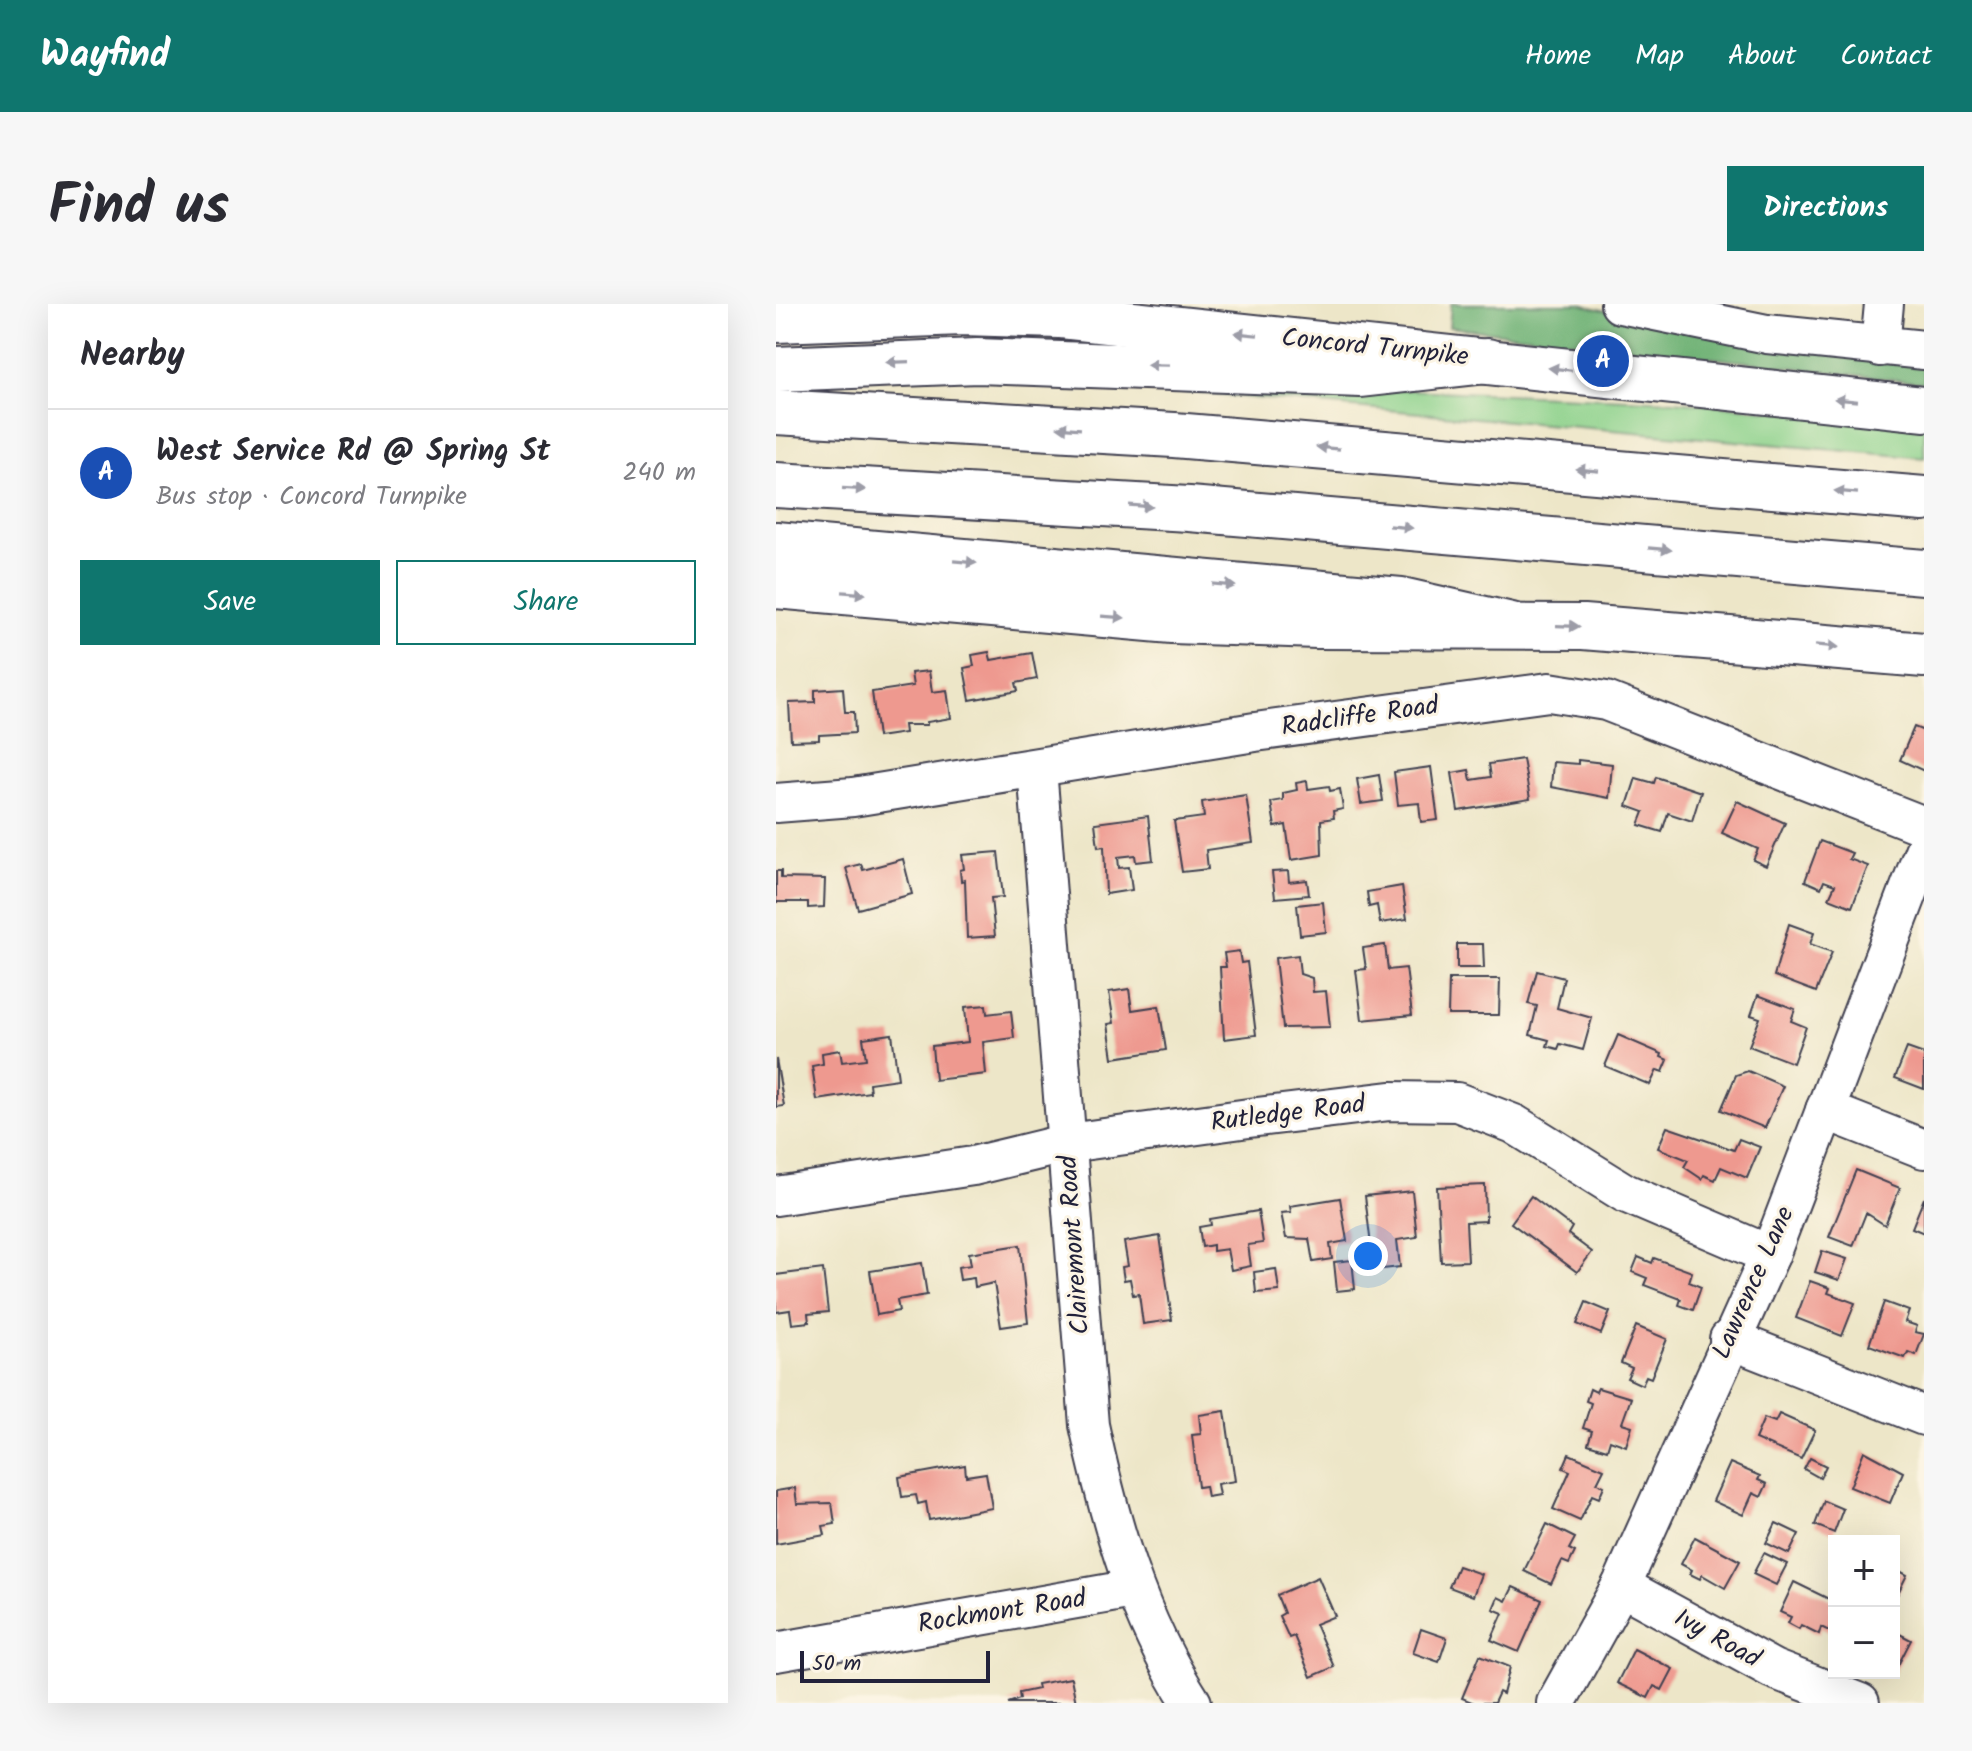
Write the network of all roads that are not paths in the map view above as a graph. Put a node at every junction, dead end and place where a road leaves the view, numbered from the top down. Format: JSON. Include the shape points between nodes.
{"nodes":[{"id":1,"x":1620,"y":304,"type":"edge"},
{"id":2,"x":1884,"y":304,"type":"edge"},
{"id":3,"x":776,"y":320,"type":"edge"},
{"id":4,"x":1880,"y":347,"type":"junction"},
{"id":5,"x":1924,"y":350,"type":"edge"},
{"id":6,"x":1487,"y":361,"type":"junction"},
{"id":7,"x":776,"y":369,"type":"edge"},
{"id":8,"x":1924,"y":409,"type":"edge"},
{"id":9,"x":776,"y":412,"type":"edge"},
{"id":10,"x":776,"y":485,"type":"edge"},
{"id":11,"x":1924,"y":499,"type":"edge"},
{"id":12,"x":776,"y":544,"type":"edge"},
{"id":13,"x":1924,"y":572,"type":"edge"},
{"id":14,"x":776,"y":586,"type":"edge"},
{"id":15,"x":1511,"y":625,"type":"junction"},
{"id":16,"x":1924,"y":655,"type":"edge"},
{"id":17,"x":1037,"y":768,"type":"junction"},
{"id":18,"x":776,"y":803,"type":"edge"},
{"id":19,"x":1924,"y":826,"type":"edge"},
{"id":20,"x":1924,"y":851,"type":"edge"},
{"id":21,"x":1825,"y":1110,"type":"junction"},
{"id":22,"x":1068,"y":1143,"type":"junction"},
{"id":23,"x":1924,"y":1149,"type":"edge"},
{"id":24,"x":776,"y":1196,"type":"edge"},
{"id":25,"x":1770,"y":1255,"type":"junction"},
{"id":26,"x":1729,"y":1339,"type":"junction"},
{"id":27,"x":1924,"y":1416,"type":"edge"},
{"id":28,"x":1621,"y":1586,"type":"junction"},
{"id":29,"x":1133,"y":1589,"type":"junction"},
{"id":30,"x":776,"y":1652,"type":"edge"},
{"id":31,"x":1192,"y":1703,"type":"edge"},
{"id":32,"x":1556,"y":1703,"type":"edge"},
{"id":33,"x":1860,"y":1703,"type":"edge"}],
"edges":[{"from":1,"to":4,"type":"street","via":[[1767,334]]},
{"from":2,"to":4,"type":"street"},
{"from":6,"to":3,"type":"main road","name":"Concord Turnpike","one_way":true,"via":[[1059,316],[963,313]]},
{"from":4,"to":5,"type":"street"},
{"from":6,"to":7,"type":"main road","one_way":true,"via":[[1361,375],[977,361]]},
{"from":8,"to":6,"type":"main road","name":"Concord Turnpike","one_way":true},
{"from":11,"to":9,"type":"main road","one_way":true,"via":[[1174,435]]},
{"from":10,"to":13,"type":"main road","one_way":true,"via":[[1189,509]]},
{"from":12,"to":15,"type":"main road","one_way":true,"via":[[1401,600]]},
{"from":14,"to":15,"type":"main road","one_way":true,"via":[[1172,621]]},
{"from":15,"to":16,"type":"main road","one_way":true},
{"from":17,"to":18,"type":"street","name":"Radcliffe Road","via":[[842,799]]},
{"from":17,"to":19,"type":"street","name":"Radcliffe Road","via":[[1496,697],[1570,693],[1606,701]]},
{"from":17,"to":22,"type":"street","name":"Clairemont Road"},
{"from":20,"to":21,"type":"street","name":"Lawrence Lane"},
{"from":21,"to":23,"type":"street"},
{"from":21,"to":25,"type":"street","name":"Lawrence Lane"},
{"from":22,"to":24,"type":"street","name":"Rutledge Road","via":[[973,1166]]},
{"from":22,"to":25,"type":"street","name":"Rutledge Road","via":[[1390,1101],[1457,1102],[1514,1124],[1625,1193]]},
{"from":22,"to":29,"type":"street","name":"Clairemont Road","via":[[1089,1425],[1107,1510]]},
{"from":25,"to":26,"type":"street","name":"Lawrence Lane"},
{"from":26,"to":27,"type":"street"},
{"from":26,"to":28,"type":"street","name":"Lawrence Lane"},
{"from":28,"to":32,"type":"street","name":"Lawrence Lane"},
{"from":28,"to":33,"type":"street","name":"Ivy Road","via":[[1773,1669]]},
{"from":29,"to":30,"type":"street","name":"Rockmont Road"},
{"from":29,"to":31,"type":"street","name":"Clairemont Road"}]}
